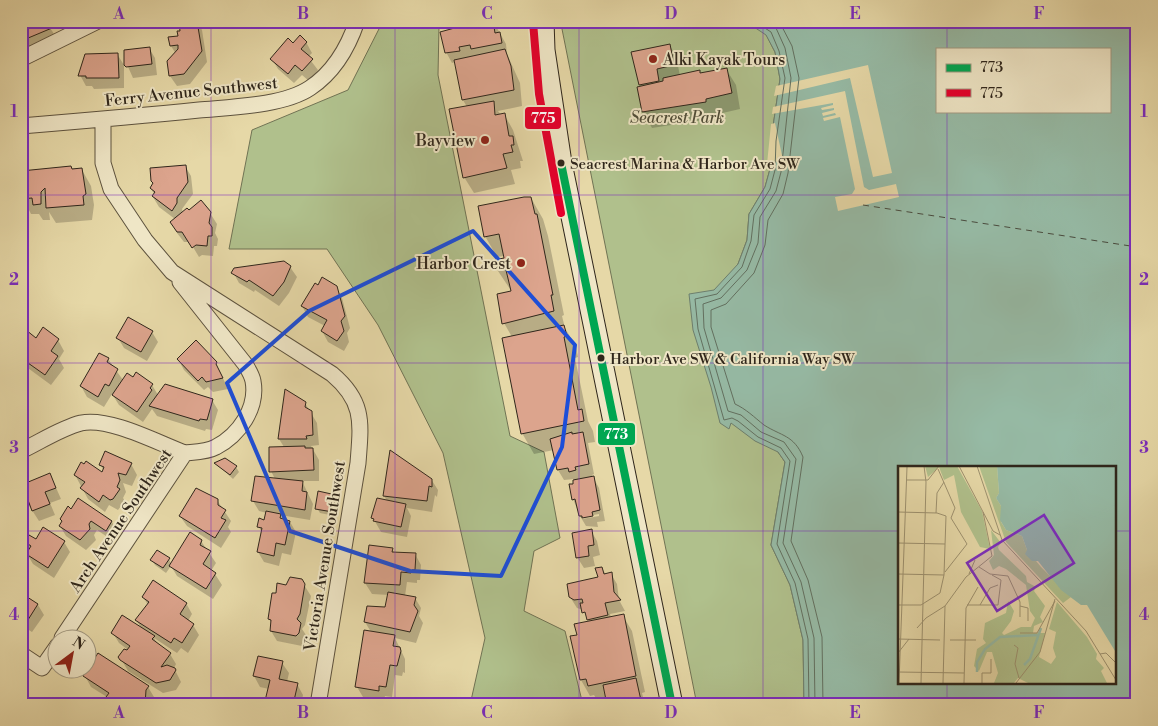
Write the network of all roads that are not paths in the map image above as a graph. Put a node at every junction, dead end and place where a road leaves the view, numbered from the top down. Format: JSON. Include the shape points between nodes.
{"nodes":[{"id":1,"x":98,"y":21,"type":"edge"},
{"id":2,"x":357,"y":21,"type":"edge"},
{"id":3,"x":542,"y":21,"type":"edge"},
{"id":4,"x":21,"y":59,"type":"edge"},
{"id":5,"x":103,"y":118,"type":"junction"},
{"id":6,"x":21,"y":126,"type":"edge"},
{"id":7,"x":172,"y":272,"type":"junction"},
{"id":8,"x":21,"y":451,"type":"edge"},
{"id":9,"x":185,"y":453,"type":"junction"},
{"id":10,"x":69,"y":628,"type":"edge"},
{"id":11,"x":21,"y":654,"type":"edge"},
{"id":12,"x":48,"y":659,"type":"edge"},
{"id":13,"x":318,"y":705,"type":"edge"},
{"id":14,"x":672,"y":705,"type":"edge"}],
"edges":[{"from":1,"to":4,"type":"street"},
{"from":2,"to":5,"type":"street","name":"Ferry Avenue Southwest","via":[[329,74],[309,90],[286,98],[241,106]]},
{"from":3,"to":14,"type":"main road","via":[[561,164]]},
{"from":5,"to":6,"type":"street","name":"Ferry Avenue Southwest"},
{"from":5,"to":7,"type":"street","via":[[103,163],[111,189],[144,240]]},
{"from":7,"to":9,"type":"street","name":"Arch Avenue Southwest","via":[[245,364],[253,379],[251,408],[243,424],[229,439],[214,448]]},
{"from":7,"to":13,"type":"street","name":"Victoria Avenue Southwest","via":[[332,374],[346,386],[360,413],[358,463]]},
{"from":8,"to":9,"type":"street","via":[[79,424],[92,422],[122,429]]},
{"from":9,"to":10,"type":"street","name":"Arch Avenue Southwest"},
{"from":11,"to":12,"type":"street","via":[[42,668]]}]}
